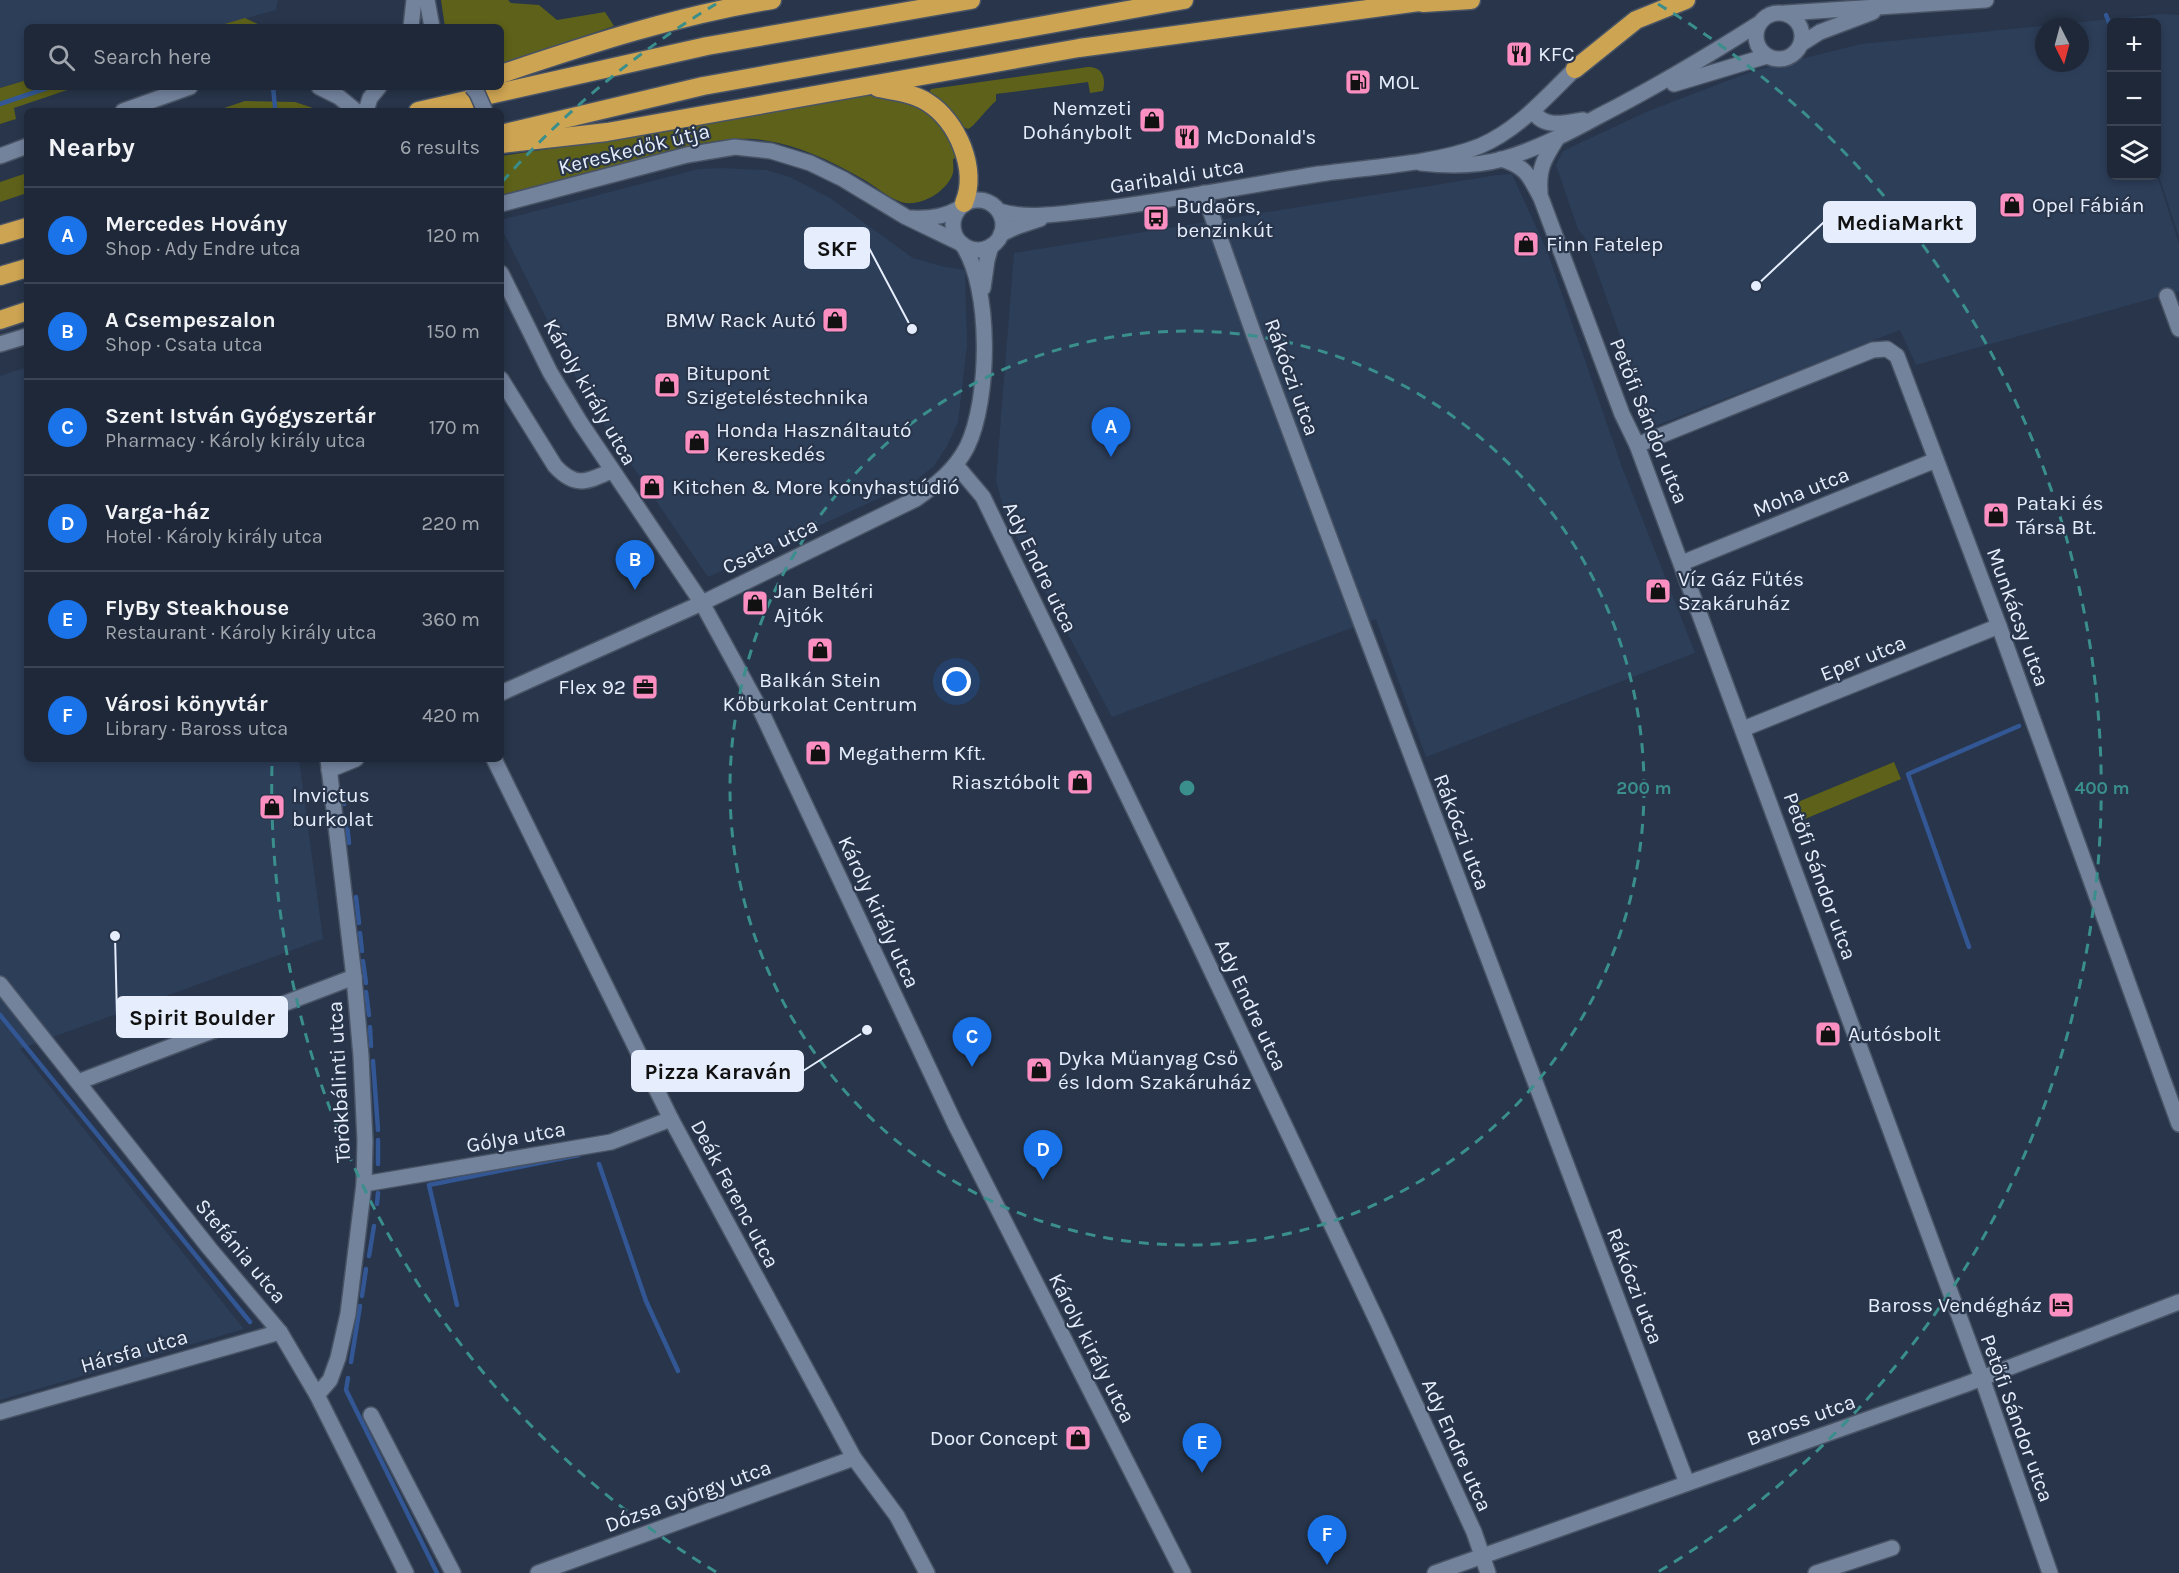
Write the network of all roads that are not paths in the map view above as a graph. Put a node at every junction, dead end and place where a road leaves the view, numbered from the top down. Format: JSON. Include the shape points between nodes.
{"nodes":[{"id":1,"x":414,"y":0,"type":"edge"},
{"id":2,"x":427,"y":0,"type":"edge"},
{"id":3,"x":772,"y":0,"type":"edge"},
{"id":4,"x":971,"y":0,"type":"edge"},
{"id":5,"x":1184,"y":0,"type":"edge"},
{"id":6,"x":1434,"y":0,"type":"edge"},
{"id":7,"x":1471,"y":0,"type":"edge"},
{"id":8,"x":1686,"y":0,"type":"edge"},
{"id":9,"x":1986,"y":0,"type":"edge"},
{"id":10,"x":748,"y":2,"type":"edge"},
{"id":11,"x":1409,"y":4,"type":"junction"},
{"id":12,"x":1887,"y":6,"type":"junction"},
{"id":13,"x":1785,"y":13,"type":"junction"},
{"id":14,"x":411,"y":24,"type":"edge"},
{"id":15,"x":431,"y":24,"type":"edge"},
{"id":16,"x":1758,"y":24,"type":"junction"},
{"id":17,"x":1801,"y":44,"type":"junction"},
{"id":18,"x":1767,"y":56,"type":"junction"},
{"id":19,"x":1575,"y":69,"type":"joint"},
{"id":20,"x":504,"y":73,"type":"edge"},
{"id":21,"x":864,"y":85,"type":"junction"},
{"id":22,"x":182,"y":90,"type":"edge"},
{"id":23,"x":325,"y":90,"type":"edge"},
{"id":24,"x":377,"y":90,"type":"edge"},
{"id":25,"x":469,"y":90,"type":"edge"},
{"id":26,"x":476,"y":90,"type":"edge"},
{"id":27,"x":1635,"y":99,"type":"junction"},
{"id":28,"x":443,"y":104,"type":"junction"},
{"id":29,"x":131,"y":108,"type":"edge"},
{"id":30,"x":352,"y":108,"type":"edge"},
{"id":31,"x":367,"y":108,"type":"edge"},
{"id":32,"x":429,"y":108,"type":"edge"},
{"id":33,"x":484,"y":108,"type":"edge"},
{"id":34,"x":1533,"y":111,"type":"junction"},
{"id":35,"x":1598,"y":117,"type":"junction"},
{"id":36,"x":504,"y":133,"type":"edge"},
{"id":37,"x":1556,"y":140,"type":"junction"},
{"id":38,"x":504,"y":144,"type":"edge"},
{"id":39,"x":24,"y":147,"type":"edge"},
{"id":40,"x":0,"y":156,"type":"edge"},
{"id":41,"x":1502,"y":159,"type":"junction"},
{"id":42,"x":1410,"y":162,"type":"junction"},
{"id":43,"x":1204,"y":193,"type":"junction"},
{"id":44,"x":1540,"y":198,"type":"junction"},
{"id":45,"x":504,"y":203,"type":"edge"},
{"id":46,"x":961,"y":206,"type":"junction"},
{"id":47,"x":999,"y":211,"type":"junction"},
{"id":48,"x":1057,"y":214,"type":"junction"},
{"id":49,"x":906,"y":217,"type":"junction"},
{"id":50,"x":24,"y":227,"type":"edge"},
{"id":51,"x":1001,"y":234,"type":"junction"},
{"id":52,"x":0,"y":236,"type":"edge"},
{"id":53,"x":962,"y":244,"type":"junction"},
{"id":54,"x":992,"y":246,"type":"junction"},
{"id":55,"x":24,"y":269,"type":"edge"},
{"id":56,"x":0,"y":276,"type":"edge"},
{"id":57,"x":504,"y":281,"type":"edge"},
{"id":58,"x":2167,"y":296,"type":"dead end"},
{"id":59,"x":981,"y":297,"type":"junction"},
{"id":60,"x":24,"y":312,"type":"edge"},
{"id":61,"x":0,"y":320,"type":"edge"},
{"id":62,"x":2179,"y":329,"type":"edge"},
{"id":63,"x":24,"y":337,"type":"edge"},
{"id":64,"x":0,"y":344,"type":"edge"},
{"id":65,"x":504,"y":384,"type":"edge"},
{"id":66,"x":1637,"y":445,"type":"junction"},
{"id":67,"x":1936,"y":460,"type":"junction"},
{"id":68,"x":956,"y":465,"type":"junction"},
{"id":69,"x":611,"y":471,"type":"junction"},
{"id":70,"x":1682,"y":563,"type":"junction"},
{"id":71,"x":702,"y":603,"type":"junction"},
{"id":72,"x":2000,"y":626,"type":"junction"},
{"id":73,"x":504,"y":692,"type":"edge"},
{"id":74,"x":1743,"y":729,"type":"junction"},
{"id":75,"x":495,"y":762,"type":"edge"},
{"id":76,"x":328,"y":765,"type":"edge"},
{"id":77,"x":354,"y":977,"type":"junction"},
{"id":78,"x":0,"y":984,"type":"edge"},
{"id":79,"x":78,"y":1082,"type":"junction"},
{"id":80,"x":671,"y":1119,"type":"junction"},
{"id":81,"x":2179,"y":1124,"type":"edge"},
{"id":82,"x":364,"y":1184,"type":"junction"},
{"id":83,"x":2179,"y":1302,"type":"edge"},
{"id":84,"x":280,"y":1332,"type":"junction"},
{"id":85,"x":1982,"y":1378,"type":"junction"},
{"id":86,"x":317,"y":1395,"type":"junction"},
{"id":87,"x":0,"y":1412,"type":"edge"},
{"id":88,"x":371,"y":1415,"type":"dead end"},
{"id":89,"x":854,"y":1458,"type":"junction"},
{"id":90,"x":1687,"y":1483,"type":"junction"},
{"id":91,"x":1892,"y":1548,"type":"dead end"},
{"id":92,"x":1482,"y":1556,"type":"junction"},
{"id":93,"x":406,"y":1573,"type":"edge"},
{"id":94,"x":453,"y":1573,"type":"edge"},
{"id":95,"x":538,"y":1573,"type":"edge"},
{"id":96,"x":927,"y":1573,"type":"edge"},
{"id":97,"x":1183,"y":1573,"type":"edge"},
{"id":98,"x":1435,"y":1573,"type":"edge"},
{"id":99,"x":1488,"y":1573,"type":"edge"},
{"id":100,"x":1816,"y":1573,"type":"edge"},
{"id":101,"x":2050,"y":1573,"type":"edge"}],
"edges":[{"from":1,"to":14,"type":"street"},
{"from":2,"to":15,"type":"street"},
{"from":3,"to":10,"type":"highway"},
{"from":4,"to":28,"type":"highway","via":[[707,46]]},
{"from":5,"to":36,"type":"highway","via":[[703,86]]},
{"from":6,"to":11,"type":"highway"},
{"from":7,"to":11,"type":"highway"},
{"from":8,"to":19,"type":"highway","via":[[1636,20]]},
{"from":9,"to":12,"type":"street"},
{"from":10,"to":20,"type":"highway","via":[[575,49]]},
{"from":11,"to":21,"type":"highway","via":[[1079,48]]},
{"from":12,"to":13,"type":"street"},
{"from":12,"to":17,"type":"street","via":[[1820,32]]},
{"from":13,"to":16,"type":"street","via":[[1767,15]]},
{"from":13,"to":17,"type":"street","via":[[1800,25]]},
{"from":16,"to":18,"type":"street","via":[[1756,42]]},
{"from":16,"to":27,"type":"street","name":"Garibaldi utca"},
{"from":17,"to":18,"type":"street","via":[[1785,58]]},
{"from":18,"to":27,"type":"street","name":"Garibaldi utca"},
{"from":19,"to":34,"type":"street","name":"Garibaldi utca"},
{"from":21,"to":38,"type":"highway","via":[[607,132]]},
{"from":21,"to":46,"type":"highway","via":[[906,93],[926,101],[939,112],[966,157],[969,192]]},
{"from":22,"to":29,"type":"street"},
{"from":23,"to":30,"type":"street"},
{"from":24,"to":31,"type":"street"},
{"from":25,"to":28,"type":"highway"},
{"from":26,"to":33,"type":"street","bridge":true},
{"from":27,"to":35,"type":"street","name":"Garibaldi utca"},
{"from":28,"to":32,"type":"highway"},
{"from":34,"to":35,"type":"street","name":"Garibaldi utca","via":[[1537,118],[1554,124]]},
{"from":34,"to":42,"type":"street","name":"Garibaldi utca","via":[[1507,132],[1480,146]]},
{"from":35,"to":37,"type":"street","name":"Garibaldi utca"},
{"from":37,"to":41,"type":"street","name":"Garibaldi utca"},
{"from":37,"to":44,"type":"street","name":"Petőfi Sándor utca","via":[[1542,163]]},
{"from":39,"to":40,"type":"street"},
{"from":41,"to":42,"type":"street","name":"Garibaldi utca","via":[[1437,165]]},
{"from":41,"to":44,"type":"street","name":"Petőfi Sándor utca","via":[[1524,169]]},
{"from":42,"to":43,"type":"street","name":"Garibaldi utca"},
{"from":43,"to":48,"type":"street","name":"Garibaldi utca"},
{"from":43,"to":90,"type":"street","name":"Rákóczi utca","via":[[1366,636]]},
{"from":44,"to":66,"type":"street","name":"Petőfi Sándor utca"},
{"from":45,"to":49,"type":"street","name":"Kereskedők útja","via":[[687,155],[735,147],[771,151],[810,163]]},
{"from":46,"to":47,"type":"street","via":[[979,199]]},
{"from":46,"to":49,"type":"street","name":"Kereskedők útja","via":[[936,218]]},
{"from":46,"to":53,"type":"street","via":[[954,215],[953,231]]},
{"from":47,"to":48,"type":"street","name":"Garibaldi utca"},
{"from":47,"to":51,"type":"street"},
{"from":48,"to":51,"type":"street","name":"Garibaldi utca"},
{"from":49,"to":53,"type":"street","name":"Kereskedők útja"},
{"from":50,"to":52,"type":"highway"},
{"from":51,"to":54,"type":"street"},
{"from":53,"to":54,"type":"street","via":[[976,250]]},
{"from":53,"to":59,"type":"street","name":"Csata utca","via":[[970,256]]},
{"from":54,"to":59,"type":"street","name":"Csata utca"},
{"from":55,"to":56,"type":"highway"},
{"from":57,"to":69,"type":"street","name":"Károly király utca","via":[[550,372]]},
{"from":58,"to":62,"type":"street"},
{"from":59,"to":68,"type":"street","name":"Csata utca","via":[[980,403],[967,446]]},
{"from":60,"to":61,"type":"highway"},
{"from":63,"to":64,"type":"street"},
{"from":65,"to":69,"type":"street","via":[[563,475],[582,482]]},
{"from":66,"to":67,"type":"street","name":"Munkácsy utca","via":[[1873,350],[1887,349],[1897,356],[1904,370]]},
{"from":66,"to":70,"type":"street","name":"Petőfi Sándor utca"},
{"from":67,"to":70,"type":"street","name":"Moha utca"},
{"from":67,"to":72,"type":"street","name":"Munkácsy utca"},
{"from":68,"to":71,"type":"street","name":"Csata utca","via":[[916,499]]},
{"from":68,"to":92,"type":"street","name":"Ady Endre utca","via":[[983,497],[1186,917],[1378,1323]]},
{"from":69,"to":71,"type":"street","name":"Károly király utca"},
{"from":70,"to":74,"type":"street","name":"Petőfi Sándor utca"},
{"from":71,"to":73,"type":"street","name":"Csata utca"},
{"from":71,"to":97,"type":"street","name":"Károly király utca","via":[[761,711],[955,1124]]},
{"from":72,"to":74,"type":"street","name":"Eper utca"},
{"from":72,"to":81,"type":"street","name":"Munkácsy utca"},
{"from":74,"to":85,"type":"street","name":"Petőfi Sándor utca"},
{"from":75,"to":80,"type":"street","name":"Deák Ferenc utca"},
{"from":76,"to":77,"type":"street","name":"Törökbálinti utca"},
{"from":77,"to":79,"type":"street"},
{"from":77,"to":82,"type":"street","name":"Törökbálinti utca","via":[[364,1097]]},
{"from":78,"to":79,"type":"street","name":"Stefánia utca"},
{"from":79,"to":84,"type":"street","name":"Stefánia utca"},
{"from":80,"to":82,"type":"street","name":"Gólya utca","via":[[611,1142]]},
{"from":80,"to":89,"type":"street","name":"Deák Ferenc utca"},
{"from":82,"to":86,"type":"street","name":"Törökbálinti utca","via":[[351,1292],[338,1358],[330,1380]]},
{"from":83,"to":85,"type":"street","name":"Baross utca"},
{"from":84,"to":86,"type":"street","name":"Stefánia utca"},
{"from":84,"to":87,"type":"street","name":"Hársfa utca"},
{"from":85,"to":90,"type":"street","name":"Baross utca"},
{"from":85,"to":101,"type":"street","name":"Petőfi Sándor utca"},
{"from":86,"to":93,"type":"street","name":"Stefánia utca"},
{"from":88,"to":94,"type":"street"},
{"from":89,"to":95,"type":"street","name":"Dózsa György utca"},
{"from":89,"to":96,"type":"street","name":"Deák Ferenc utca","via":[[897,1516]]},
{"from":90,"to":92,"type":"street","name":"Baross utca"},
{"from":91,"to":100,"type":"street"},
{"from":92,"to":98,"type":"street","name":"Baross utca"},
{"from":92,"to":99,"type":"street","name":"Ady Endre utca"}]}
